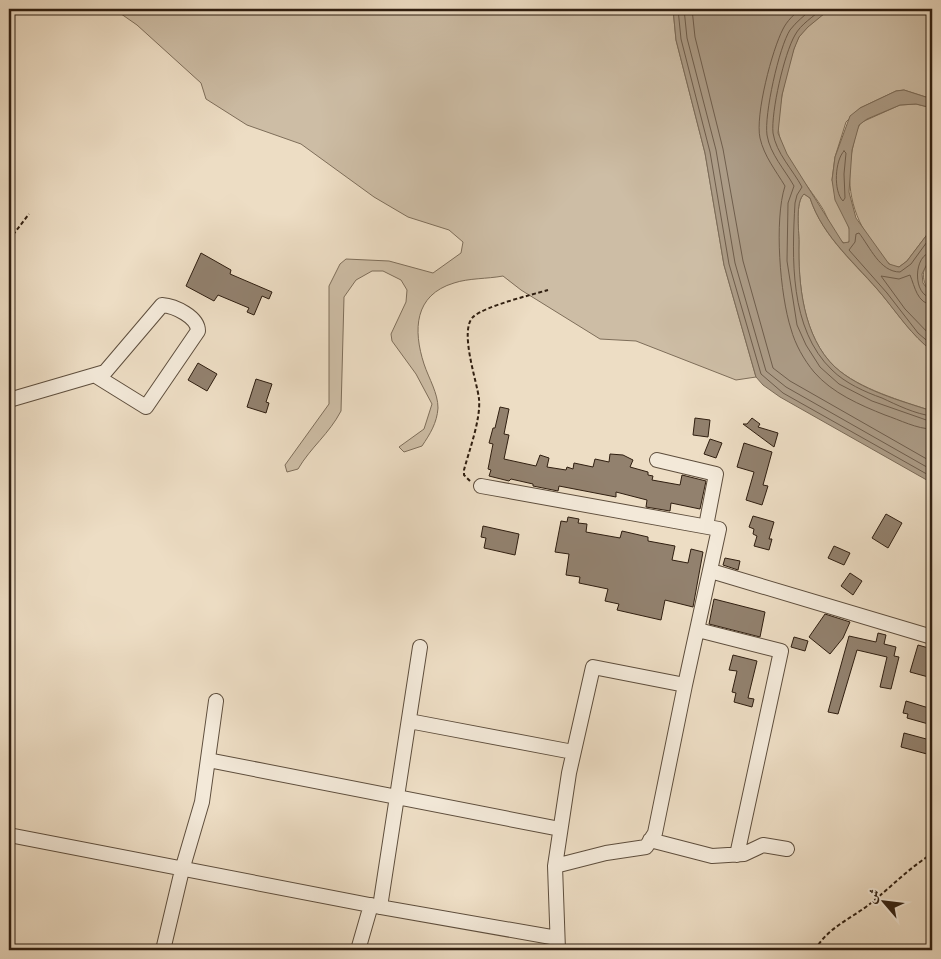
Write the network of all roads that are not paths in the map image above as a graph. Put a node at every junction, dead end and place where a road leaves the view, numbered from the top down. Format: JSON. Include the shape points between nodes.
{"nodes":[{"id":1,"x":96,"y":376,"type":"junction"},
{"id":2,"x":9,"y":400,"type":"edge"},
{"id":3,"x":657,"y":460,"type":"dead end"},
{"id":4,"x":482,"y":486,"type":"road end"},
{"id":5,"x":706,"y":526,"type":"junction"},
{"id":6,"x":710,"y":571,"type":"junction"},
{"id":7,"x":698,"y":630,"type":"junction"},
{"id":8,"x":932,"y":637,"type":"edge"},
{"id":9,"x":420,"y":647,"type":"dead end"},
{"id":10,"x":685,"y":685,"type":"junction"},
{"id":11,"x":216,"y":701,"type":"dead end"},
{"id":12,"x":409,"y":721,"type":"junction"},
{"id":13,"x":574,"y":752,"type":"junction"},
{"id":14,"x":208,"y":760,"type":"junction"},
{"id":15,"x":398,"y":797,"type":"junction"},
{"id":16,"x":560,"y":829,"type":"junction"},
{"id":17,"x":9,"y":835,"type":"edge"},
{"id":18,"x":650,"y":840,"type":"junction"},
{"id":19,"x":787,"y":849,"type":"dead end"},
{"id":20,"x":737,"y":854,"type":"junction"},
{"id":21,"x":554,"y":866,"type":"junction"},
{"id":22,"x":182,"y":870,"type":"junction"},
{"id":23,"x":375,"y":906,"type":"junction"},
{"id":24,"x":558,"y":944,"type":"edge"},
{"id":25,"x":163,"y":950,"type":"edge"},
{"id":26,"x":358,"y":950,"type":"edge"}],
"edges":[{"from":1,"to":1,"type":"street","via":[[146,407],[198,331],[198,325],[194,319],[169,305],[162,305],[105,372]]},
{"from":1,"to":2,"type":"street"},
{"from":3,"to":5,"type":"street","via":[[716,474]]},
{"from":4,"to":5,"type":"street"},
{"from":5,"to":6,"type":"street","via":[[720,529]]},
{"from":6,"to":7,"type":"street"},
{"from":6,"to":8,"type":"street"},
{"from":7,"to":10,"type":"street"},
{"from":7,"to":20,"type":"street","via":[[781,651]]},
{"from":9,"to":12,"type":"street"},
{"from":10,"to":13,"type":"street","via":[[592,667]]},
{"from":10,"to":18,"type":"street","via":[[655,833]]},
{"from":11,"to":14,"type":"street"},
{"from":12,"to":13,"type":"street"},
{"from":12,"to":15,"type":"street"},
{"from":13,"to":16,"type":"street"},
{"from":14,"to":15,"type":"street"},
{"from":14,"to":22,"type":"street","via":[[202,802]]},
{"from":15,"to":16,"type":"street"},
{"from":15,"to":23,"type":"street"},
{"from":16,"to":21,"type":"street"},
{"from":17,"to":22,"type":"street"},
{"from":18,"to":20,"type":"street","via":[[712,856]]},
{"from":18,"to":21,"type":"street","via":[[646,847]]},
{"from":19,"to":20,"type":"street","via":[[763,845]]},
{"from":21,"to":24,"type":"street"},
{"from":22,"to":23,"type":"street"},
{"from":22,"to":25,"type":"street"},
{"from":23,"to":24,"type":"street"},
{"from":23,"to":26,"type":"street"}]}
